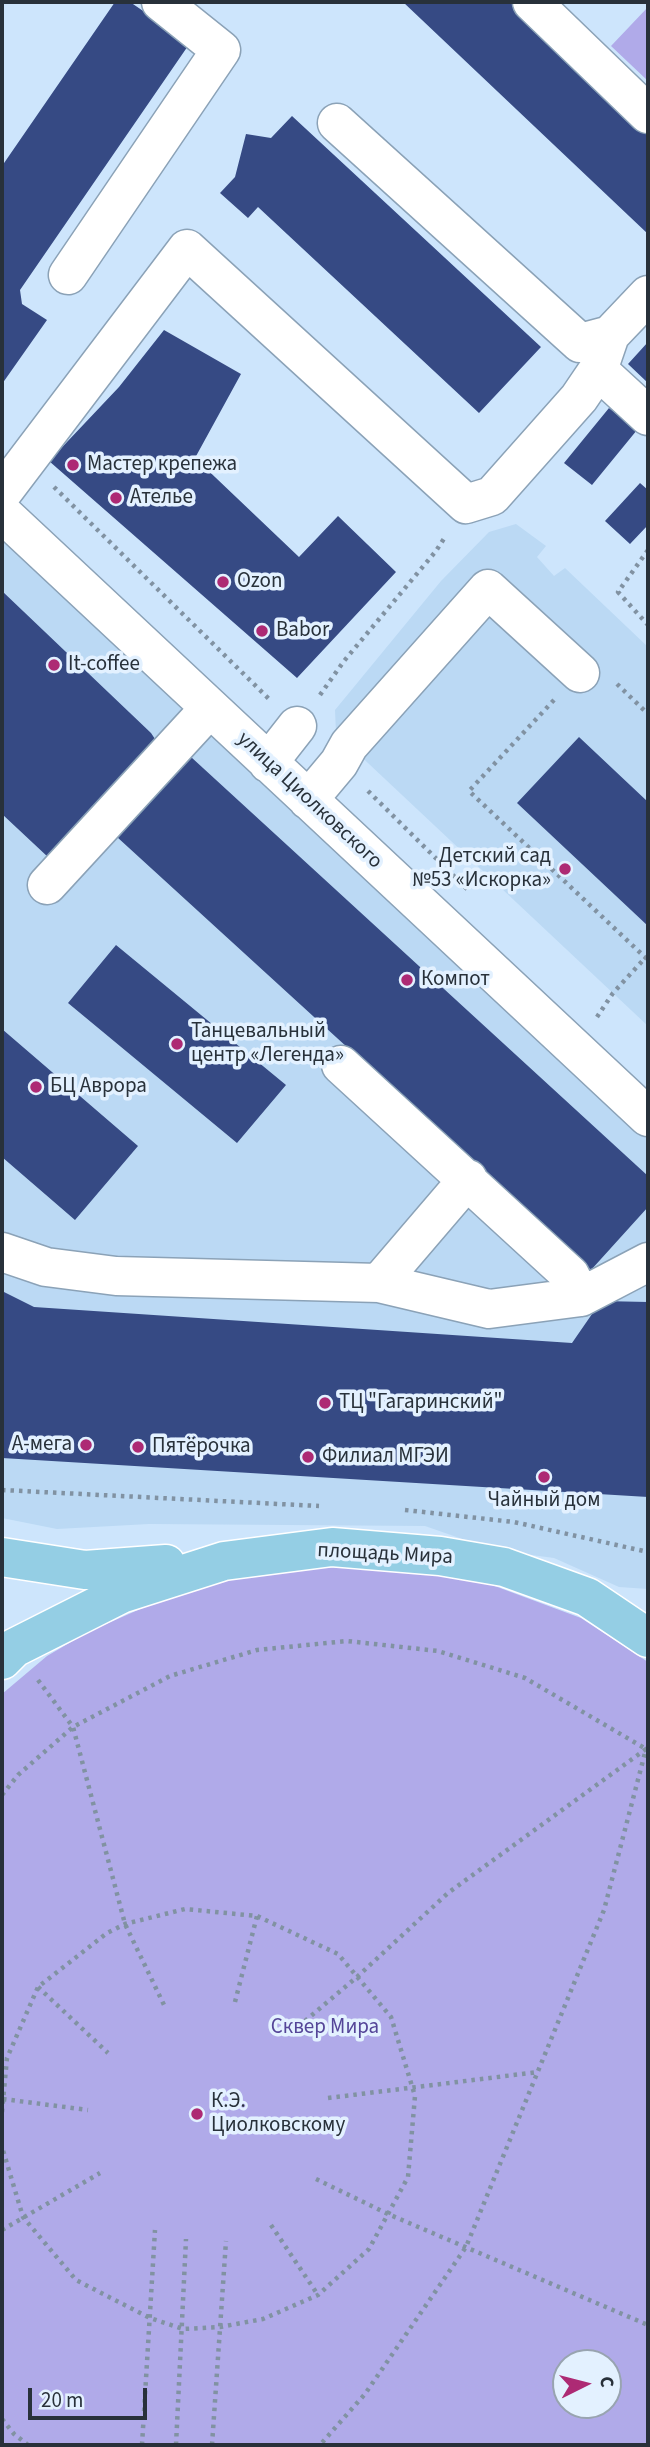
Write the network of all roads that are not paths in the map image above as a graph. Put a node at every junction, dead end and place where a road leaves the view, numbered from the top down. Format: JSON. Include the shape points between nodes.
{"nodes":[{"id":1,"x":161,"y":2,"type":"edge"},
{"id":2,"x":532,"y":2,"type":"edge"},
{"id":3,"x":648,"y":114,"type":"edge"},
{"id":4,"x":337,"y":122,"type":"dead end"},
{"id":5,"x":68,"y":275,"type":"dead end"},
{"id":6,"x":648,"y":295,"type":"edge"},
{"id":7,"x":604,"y":352,"type":"junction"},
{"id":8,"x":648,"y":416,"type":"edge"},
{"id":9,"x":2,"y":493,"type":"edge"},
{"id":10,"x":2,"y":513,"type":"edge"},
{"id":11,"x":580,"y":673,"type":"road end"},
{"id":12,"x":210,"y":708,"type":"junction"},
{"id":13,"x":297,"y":726,"type":"road end"},
{"id":14,"x":268,"y":763,"type":"junction"},
{"id":15,"x":307,"y":800,"type":"junction"},
{"id":16,"x":47,"y":885,"type":"dead end"},
{"id":17,"x":341,"y":1065,"type":"dead end"},
{"id":18,"x":648,"y":1117,"type":"edge"},
{"id":19,"x":468,"y":1179,"type":"junction"},
{"id":20,"x":2,"y":1252,"type":"edge"},
{"id":21,"x":648,"y":1262,"type":"edge"},
{"id":22,"x":379,"y":1283,"type":"junction"},
{"id":23,"x":581,"y":1297,"type":"junction"},
{"id":24,"x":2,"y":1557,"type":"edge"},
{"id":25,"x":224,"y":1561,"type":"junction"},
{"id":26,"x":648,"y":1638,"type":"edge"},
{"id":27,"x":8,"y":1654,"type":"edge"}],
"edges":[{"from":1,"to":5,"type":"street","via":[[221,50]]},
{"from":2,"to":3,"type":"street"},
{"from":4,"to":7,"type":"street","via":[[580,343]]},
{"from":6,"to":7,"type":"street"},
{"from":7,"to":8,"type":"street"},
{"from":7,"to":9,"type":"street","via":[[579,398],[492,496],[466,504],[187,249]]},
{"from":10,"to":12,"type":"street","name":"улица Циолковского"},
{"from":11,"to":15,"type":"street","via":[[488,589],[349,745],[340,763]]},
{"from":12,"to":14,"type":"street","name":"улица Циолковского"},
{"from":12,"to":16,"type":"street"},
{"from":13,"to":14,"type":"street"},
{"from":14,"to":15,"type":"street","name":"улица Циолковского"},
{"from":15,"to":18,"type":"street","name":"улица Циолковского"},
{"from":17,"to":19,"type":"street"},
{"from":19,"to":22,"type":"street"},
{"from":19,"to":23,"type":"street","via":[[570,1275]]},
{"from":20,"to":22,"type":"street","via":[[46,1267],[116,1276]]},
{"from":21,"to":23,"type":"street"},
{"from":22,"to":23,"type":"street","via":[[489,1309]]},
{"from":24,"to":25,"type":"main road","via":[[85,1570]]},
{"from":25,"to":26,"type":"main road","name":"площадь Мира","via":[[332,1547],[440,1556],[504,1567],[587,1597]]},
{"from":25,"to":27,"type":"main road","name":"площадь Мира","via":[[121,1594]]}]}
